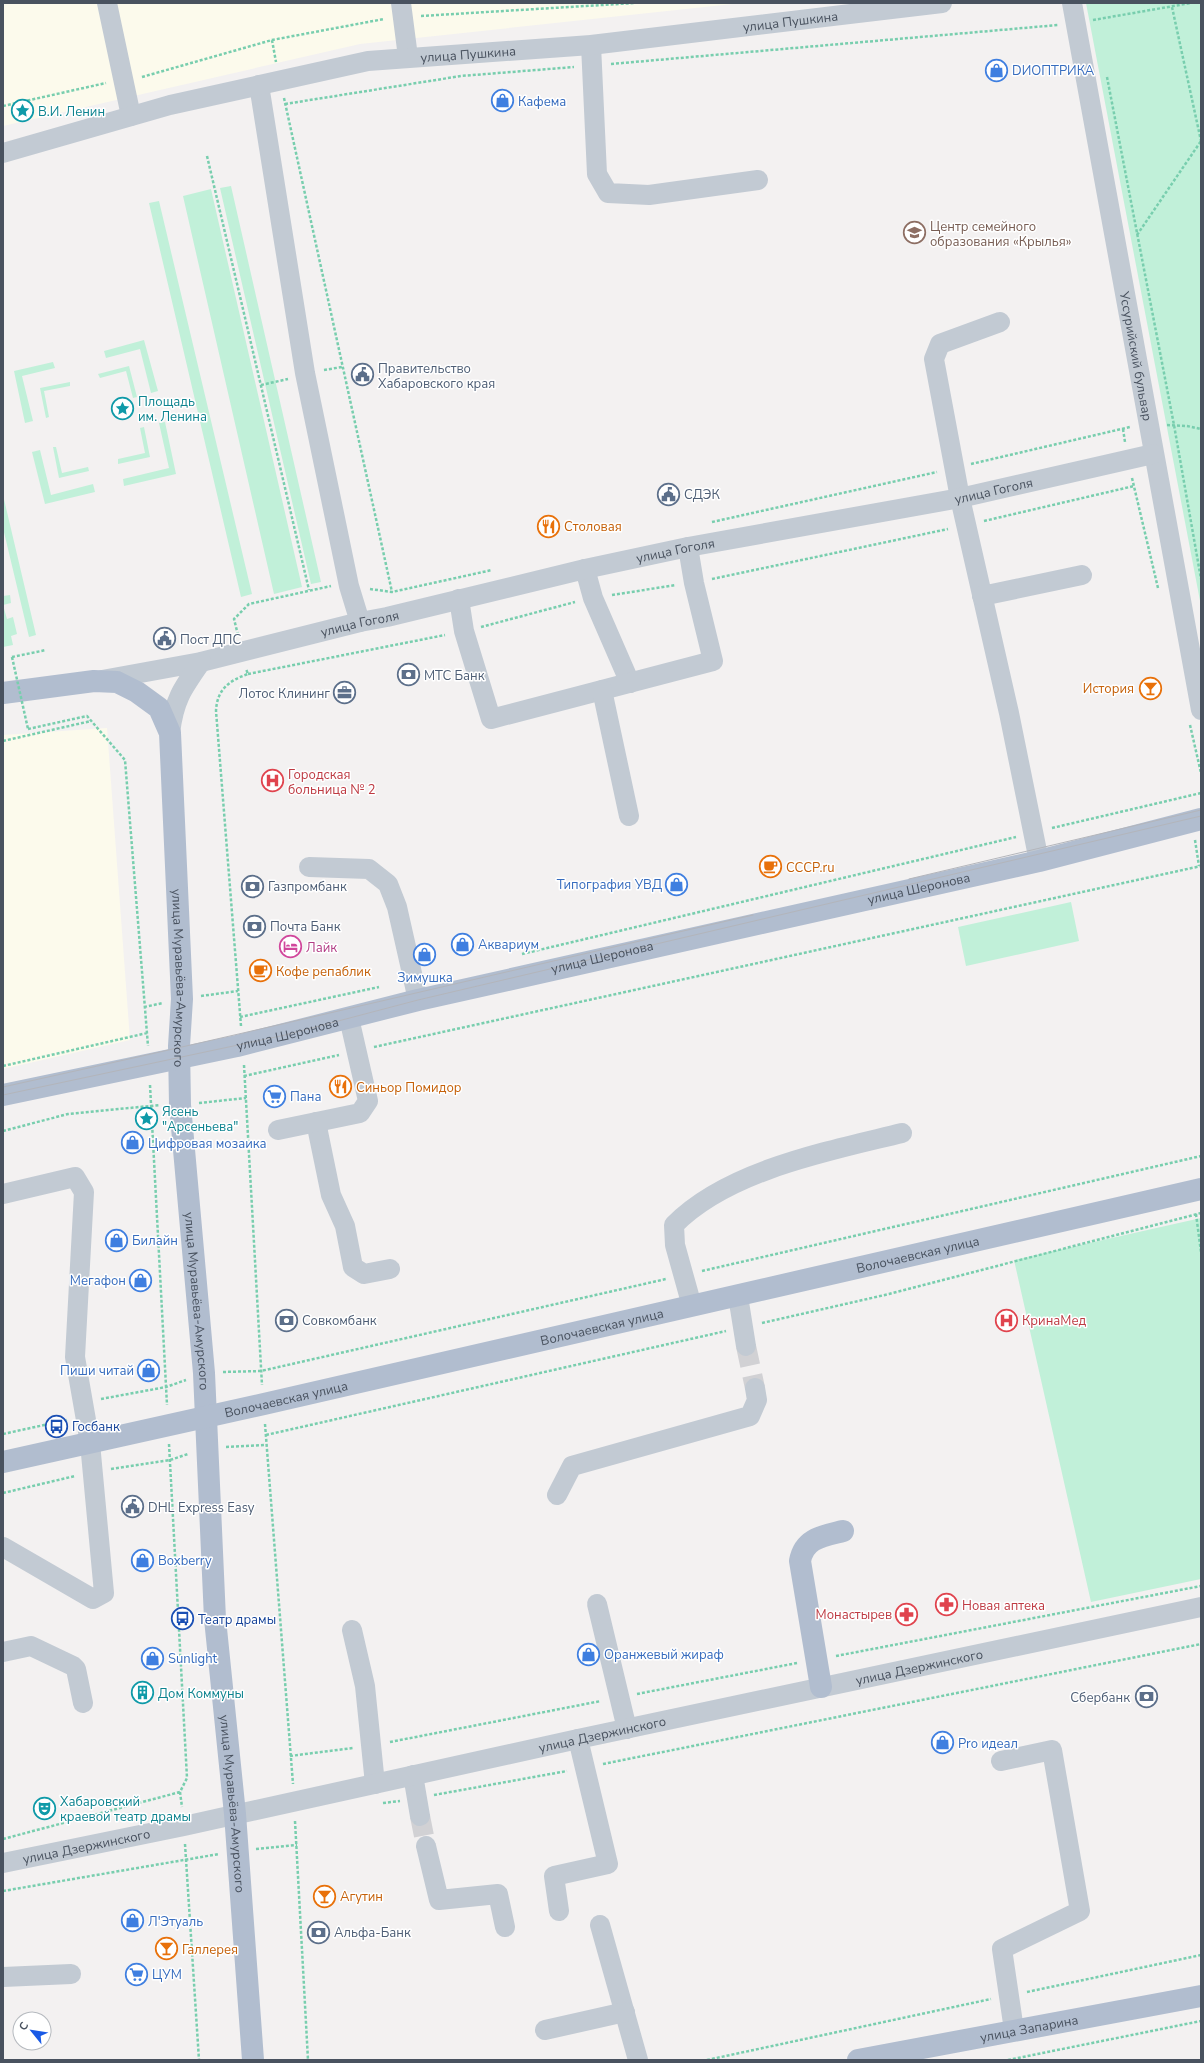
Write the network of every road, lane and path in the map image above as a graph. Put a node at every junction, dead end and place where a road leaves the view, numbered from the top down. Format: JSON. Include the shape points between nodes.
{"nodes":[{"id":1,"x":107,"y":3,"type":"edge"},
{"id":2,"x":635,"y":3,"type":"edge"},
{"id":3,"x":942,"y":3,"type":"edge"},
{"id":4,"x":1072,"y":3,"type":"edge"},
{"id":5,"x":1191,"y":3,"type":"edge"},
{"id":6,"x":1172,"y":7,"type":"junction"},
{"id":7,"x":402,"y":10,"type":"edge"},
{"id":8,"x":1096,"y":20,"type":"junction"},
{"id":9,"x":1075,"y":24,"type":"junction"},
{"id":10,"x":1097,"y":27,"type":"dead end"},
{"id":11,"x":272,"y":40,"type":"junction"},
{"id":12,"x":591,"y":45,"type":"junction"},
{"id":13,"x":408,"y":57,"type":"junction"},
{"id":14,"x":592,"y":66,"type":"junction"},
{"id":15,"x":1106,"y":74,"type":"dead end"},
{"id":16,"x":123,"y":79,"type":"junction"},
{"id":17,"x":280,"y":80,"type":"junction"},
{"id":18,"x":259,"y":85,"type":"junction"},
{"id":19,"x":285,"y":104,"type":"junction"},
{"id":20,"x":3,"y":106,"type":"edge"},
{"id":21,"x":131,"y":116,"type":"junction"},
{"id":22,"x":1201,"y":141,"type":"edge"},
{"id":23,"x":3,"y":153,"type":"edge"},
{"id":24,"x":207,"y":156,"type":"dead end"},
{"id":25,"x":758,"y":180,"type":"dead end"},
{"id":26,"x":1137,"y":235,"type":"junction"},
{"id":27,"x":1000,"y":322,"type":"dead end"},
{"id":28,"x":1148,"y":424,"type":"junction"},
{"id":29,"x":1174,"y":425,"type":"junction"},
{"id":30,"x":1201,"y":429,"type":"edge"},
{"id":31,"x":1153,"y":454,"type":"junction"},
{"id":32,"x":954,"y":468,"type":"junction"},
{"id":33,"x":960,"y":498,"type":"junction"},
{"id":34,"x":704,"y":523,"type":"dead end"},
{"id":35,"x":688,"y":547,"type":"junction"},
{"id":36,"x":585,"y":569,"type":"junction"},
{"id":37,"x":494,"y":570,"type":"dead end"},
{"id":38,"x":1082,"y":575,"type":"dead end"},
{"id":39,"x":1201,"y":579,"type":"edge"},
{"id":40,"x":349,"y":586,"type":"junction"},
{"id":41,"x":309,"y":590,"type":"junction"},
{"id":42,"x":392,"y":592,"type":"junction"},
{"id":43,"x":982,"y":596,"type":"junction"},
{"id":44,"x":459,"y":599,"type":"junction"},
{"id":45,"x":360,"y":622,"type":"junction"},
{"id":46,"x":46,"y":650,"type":"dead end"},
{"id":47,"x":242,"y":652,"type":"junction"},
{"id":48,"x":201,"y":662,"type":"junction"},
{"id":49,"x":94,"y":681,"type":"junction"},
{"id":50,"x":630,"y":683,"type":"junction"},
{"id":51,"x":602,"y":690,"type":"junction"},
{"id":52,"x":3,"y":693,"type":"edge"},
{"id":53,"x":1201,"y":710,"type":"edge"},
{"id":54,"x":91,"y":721,"type":"junction"},
{"id":55,"x":170,"y":733,"type":"junction"},
{"id":56,"x":3,"y":741,"type":"edge"},
{"id":57,"x":1201,"y":793,"type":"edge"},
{"id":58,"x":629,"y":816,"type":"dead end"},
{"id":59,"x":1201,"y":819,"type":"edge"},
{"id":60,"x":1033,"y":833,"type":"junction"},
{"id":61,"x":1039,"y":861,"type":"junction"},
{"id":62,"x":1201,"y":866,"type":"edge"},
{"id":63,"x":309,"y":867,"type":"dead end"},
{"id":64,"x":514,"y":956,"type":"dead end"},
{"id":65,"x":384,"y":986,"type":"dead end"},
{"id":66,"x":418,"y":1000,"type":"junction"},
{"id":67,"x":240,"y":1017,"type":"junction"},
{"id":68,"x":349,"y":1018,"type":"junction"},
{"id":69,"x":147,"y":1033,"type":"junction"},
{"id":70,"x":242,"y":1044,"type":"junction"},
{"id":71,"x":356,"y":1051,"type":"junction"},
{"id":72,"x":181,"y":1057,"type":"junction"},
{"id":73,"x":149,"y":1064,"type":"junction"},
{"id":74,"x":3,"y":1066,"type":"edge"},
{"id":75,"x":244,"y":1076,"type":"junction"},
{"id":76,"x":3,"y":1095,"type":"edge"},
{"id":77,"x":246,"y":1098,"type":"junction"},
{"id":78,"x":151,"y":1105,"type":"junction"},
{"id":79,"x":180,"y":1105,"type":"junction"},
{"id":80,"x":316,"y":1122,"type":"junction"},
{"id":81,"x":278,"y":1130,"type":"dead end"},
{"id":82,"x":3,"y":1131,"type":"edge"},
{"id":83,"x":902,"y":1133,"type":"dead end"},
{"id":84,"x":1201,"y":1156,"type":"edge"},
{"id":85,"x":1201,"y":1189,"type":"edge"},
{"id":86,"x":3,"y":1194,"type":"edge"},
{"id":87,"x":1196,"y":1214,"type":"dead end"},
{"id":88,"x":1201,"y":1252,"type":"edge"},
{"id":89,"x":390,"y":1270,"type":"dead end"},
{"id":90,"x":683,"y":1275,"type":"junction"},
{"id":91,"x":738,"y":1296,"type":"junction"},
{"id":92,"x":692,"y":1306,"type":"junction"},
{"id":93,"x":746,"y":1346,"type":"tunnel mouth"},
{"id":94,"x":261,"y":1371,"type":"junction"},
{"id":95,"x":204,"y":1373,"type":"junction"},
{"id":96,"x":166,"y":1387,"type":"junction"},
{"id":97,"x":754,"y":1388,"type":"tunnel mouth"},
{"id":98,"x":264,"y":1404,"type":"junction"},
{"id":99,"x":84,"y":1409,"type":"junction"},
{"id":100,"x":207,"y":1416,"type":"junction"},
{"id":101,"x":168,"y":1425,"type":"junction"},
{"id":102,"x":3,"y":1434,"type":"edge"},
{"id":103,"x":90,"y":1443,"type":"junction"},
{"id":104,"x":266,"y":1445,"type":"junction"},
{"id":105,"x":207,"y":1448,"type":"junction"},
{"id":106,"x":170,"y":1460,"type":"junction"},
{"id":107,"x":3,"y":1462,"type":"edge"},
{"id":108,"x":93,"y":1472,"type":"junction"},
{"id":109,"x":3,"y":1493,"type":"edge"},
{"id":110,"x":557,"y":1495,"type":"dead end"},
{"id":111,"x":843,"y":1531,"type":"dead end"},
{"id":112,"x":3,"y":1547,"type":"edge"},
{"id":113,"x":1201,"y":1586,"type":"edge"},
{"id":114,"x":597,"y":1604,"type":"dead end"},
{"id":115,"x":1201,"y":1606,"type":"edge"},
{"id":116,"x":352,"y":1630,"type":"dead end"},
{"id":117,"x":1201,"y":1644,"type":"edge"},
{"id":118,"x":3,"y":1652,"type":"edge"},
{"id":119,"x":829,"y":1657,"type":"dead end"},
{"id":120,"x":798,"y":1663,"type":"dead end"},
{"id":121,"x":821,"y":1687,"type":"junction"},
{"id":122,"x":619,"y":1697,"type":"junction"},
{"id":123,"x":83,"y":1703,"type":"dead end"},
{"id":124,"x":627,"y":1729,"type":"junction"},
{"id":125,"x":578,"y":1739,"type":"junction"},
{"id":126,"x":372,"y":1745,"type":"junction"},
{"id":127,"x":290,"y":1756,"type":"junction"},
{"id":128,"x":1001,"y":1761,"type":"dead end"},
{"id":129,"x":585,"y":1768,"type":"junction"},
{"id":130,"x":413,"y":1775,"type":"junction"},
{"id":131,"x":376,"y":1784,"type":"junction"},
{"id":132,"x":180,"y":1792,"type":"junction"},
{"id":133,"x":294,"y":1801,"type":"junction"},
{"id":134,"x":379,"y":1804,"type":"dead end"},
{"id":135,"x":419,"y":1807,"type":"junction"},
{"id":136,"x":235,"y":1814,"type":"junction"},
{"id":137,"x":184,"y":1826,"type":"junction"},
{"id":138,"x":3,"y":1838,"type":"edge"},
{"id":139,"x":296,"y":1845,"type":"junction"},
{"id":140,"x":426,"y":1846,"type":"tunnel mouth"},
{"id":141,"x":238,"y":1851,"type":"junction"},
{"id":142,"x":186,"y":1858,"type":"junction"},
{"id":143,"x":3,"y":1863,"type":"edge"},
{"id":144,"x":3,"y":1891,"type":"edge"},
{"id":145,"x":559,"y":1911,"type":"dead end"},
{"id":146,"x":600,"y":1925,"type":"dead end"},
{"id":147,"x":505,"y":1927,"type":"dead end"},
{"id":148,"x":1201,"y":1955,"type":"edge"},
{"id":149,"x":71,"y":1974,"type":"dead end"},
{"id":150,"x":3,"y":1977,"type":"edge"},
{"id":151,"x":1009,"y":1995,"type":"junction"},
{"id":152,"x":1201,"y":1996,"type":"edge"},
{"id":153,"x":625,"y":2012,"type":"junction"},
{"id":154,"x":1201,"y":2021,"type":"edge"},
{"id":155,"x":545,"y":2030,"type":"dead end"},
{"id":156,"x":1014,"y":2030,"type":"junction"},
{"id":157,"x":198,"y":2060,"type":"edge"},
{"id":158,"x":253,"y":2060,"type":"edge"},
{"id":159,"x":308,"y":2060,"type":"edge"},
{"id":160,"x":638,"y":2060,"type":"edge"},
{"id":161,"x":707,"y":2060,"type":"edge"},
{"id":162,"x":858,"y":2060,"type":"edge"},
{"id":163,"x":1008,"y":2060,"type":"edge"}],
"edges":[{"from":1,"to":16,"type":"street"},
{"from":2,"to":7,"type":"path"},
{"from":3,"to":12,"type":"street","name":"улица Пушкина"},
{"from":4,"to":9,"type":"street","name":"Уссурийский бульвар"},
{"from":5,"to":6,"type":"path"},
{"from":6,"to":8,"type":"path"},
{"from":6,"to":22,"type":"path"},
{"from":7,"to":11,"type":"path","via":[[370,20]]},
{"from":7,"to":13,"type":"street"},
{"from":8,"to":9,"type":"path"},
{"from":8,"to":10,"type":"path"},
{"from":9,"to":14,"type":"path"},
{"from":9,"to":28,"type":"street","name":"Уссурийский бульвар"},
{"from":11,"to":16,"type":"path","via":[[137,79]]},
{"from":11,"to":17,"type":"path"},
{"from":12,"to":13,"type":"street","name":"улица Пушкина"},
{"from":12,"to":14,"type":"street"},
{"from":13,"to":17,"type":"street","name":"улица Пушкина","via":[[368,61]]},
{"from":14,"to":19,"type":"path","via":[[461,76]]},
{"from":14,"to":25,"type":"street","via":[[597,174],[608,193],[649,194]]},
{"from":15,"to":26,"type":"path"},
{"from":16,"to":20,"type":"path"},
{"from":16,"to":21,"type":"street"},
{"from":17,"to":18,"type":"street","name":"улица Пушкина"},
{"from":17,"to":19,"type":"path"},
{"from":18,"to":21,"type":"street","name":"улица Пушкина"},
{"from":18,"to":40,"type":"street","via":[[305,373]]},
{"from":19,"to":42,"type":"path"},
{"from":21,"to":23,"type":"street","name":"улица Пушкина"},
{"from":22,"to":26,"type":"path"},
{"from":24,"to":41,"type":"path"},
{"from":26,"to":29,"type":"path"},
{"from":27,"to":32,"type":"street","via":[[940,344],[934,359]]},
{"from":28,"to":29,"type":"path"},
{"from":28,"to":31,"type":"street","name":"Уссурийский бульвар"},
{"from":28,"to":32,"type":"path"},
{"from":29,"to":30,"type":"path"},
{"from":29,"to":39,"type":"path"},
{"from":31,"to":33,"type":"street","name":"улица Гоголя"},
{"from":31,"to":53,"type":"street","name":"Уссурийский бульвар"},
{"from":32,"to":33,"type":"street"},
{"from":32,"to":34,"type":"path"},
{"from":33,"to":35,"type":"street","name":"улица Гоголя"},
{"from":33,"to":43,"type":"street"},
{"from":35,"to":36,"type":"street","name":"улица Гоголя"},
{"from":35,"to":50,"type":"street","via":[[713,661]]},
{"from":36,"to":44,"type":"street","name":"улица Гоголя"},
{"from":36,"to":50,"type":"street","via":[[594,598]]},
{"from":37,"to":42,"type":"path"},
{"from":38,"to":43,"type":"street"},
{"from":40,"to":41,"type":"path"},
{"from":40,"to":42,"type":"path"},
{"from":40,"to":45,"type":"street"},
{"from":41,"to":47,"type":"path","via":[[247,605],[234,619]]},
{"from":43,"to":60,"type":"street"},
{"from":44,"to":45,"type":"street","name":"улица Гоголя"},
{"from":44,"to":51,"type":"street","via":[[464,631],[491,719]]},
{"from":45,"to":47,"type":"street","name":"улица Гоголя"},
{"from":46,"to":54,"type":"path","bridge":true,"via":[[12,657],[28,729],[87,716]]},
{"from":47,"to":48,"type":"street","name":"улица Гоголя"},
{"from":47,"to":67,"type":"path","via":[[248,674],[226,684],[219,694],[216,711]]},
{"from":48,"to":49,"type":"street","name":"улица Гоголя"},
{"from":48,"to":55,"type":"street","via":[[184,686],[172,710]]},
{"from":49,"to":52,"type":"main road","name":"улица Муравьёва-Амурского"},
{"from":49,"to":55,"type":"main road","name":"улица Муравьёва-Амурского","via":[[117,682],[137,692],[159,708]]},
{"from":50,"to":51,"type":"street"},
{"from":51,"to":58,"type":"street"},
{"from":54,"to":56,"type":"path"},
{"from":54,"to":69,"type":"path","via":[[125,760]]},
{"from":55,"to":72,"type":"main road","name":"улица Муравьёва-Амурского","via":[[182,999],[179,1046]]},
{"from":57,"to":60,"type":"path"},
{"from":59,"to":61,"type":"main road","name":"улица Шеронова"},
{"from":60,"to":61,"type":"street"},
{"from":60,"to":64,"type":"path"},
{"from":61,"to":66,"type":"main road","name":"улица Шеронова"},
{"from":62,"to":71,"type":"path"},
{"from":63,"to":66,"type":"street","via":[[369,869],[388,884],[397,907]]},
{"from":65,"to":67,"type":"path"},
{"from":66,"to":68,"type":"main road","name":"улица Шеронова"},
{"from":67,"to":70,"type":"path"},
{"from":68,"to":70,"type":"main road","name":"улица Шеронова"},
{"from":68,"to":71,"type":"street"},
{"from":69,"to":73,"type":"path"},
{"from":69,"to":74,"type":"path"},
{"from":70,"to":72,"type":"main road","name":"улица Шеронова"},
{"from":70,"to":75,"type":"path"},
{"from":71,"to":75,"type":"path"},
{"from":71,"to":80,"type":"street","via":[[368,1101],[360,1113]]},
{"from":72,"to":73,"type":"main road","name":"улица Шеронова"},
{"from":72,"to":79,"type":"main road","name":"улица Муравьёва-Амурского"},
{"from":73,"to":76,"type":"main road","name":"улица Шеронова"},
{"from":73,"to":78,"type":"path"},
{"from":75,"to":77,"type":"path"},
{"from":77,"to":79,"type":"path"},
{"from":77,"to":94,"type":"path"},
{"from":78,"to":79,"type":"path"},
{"from":78,"to":82,"type":"path","via":[[68,1114]]},
{"from":78,"to":96,"type":"path"},
{"from":79,"to":95,"type":"main road","name":"улица Муравьёва-Амурского"},
{"from":80,"to":81,"type":"street"},
{"from":80,"to":89,"type":"street","via":[[331,1195],[345,1226],[353,1267],[364,1274]]},
{"from":83,"to":90,"type":"street","via":[[759,1172],[690,1209],[674,1226],[675,1245]]},
{"from":84,"to":90,"type":"path"},
{"from":85,"to":91,"type":"main road","name":"Волочаевская улица"},
{"from":86,"to":99,"type":"street","via":[[75,1177],[84,1192],[75,1357]]},
{"from":87,"to":88,"type":"path"},
{"from":90,"to":92,"type":"street"},
{"from":90,"to":94,"type":"path"},
{"from":91,"to":92,"type":"main road","name":"Волочаевская улица"},
{"from":91,"to":93,"type":"street"},
{"from":92,"to":98,"type":"main road","name":"Волочаевская улица"},
{"from":94,"to":95,"type":"path"},
{"from":94,"to":98,"type":"path"},
{"from":95,"to":96,"type":"path"},
{"from":95,"to":100,"type":"main road","name":"улица Муравьёва-Амурского"},
{"from":96,"to":99,"type":"path"},
{"from":96,"to":101,"type":"path"},
{"from":97,"to":110,"type":"street","via":[[758,1400],[750,1416],[572,1466]]},
{"from":98,"to":100,"type":"main road","name":"Волочаевская улица"},
{"from":98,"to":104,"type":"path"},
{"from":99,"to":102,"type":"path"},
{"from":99,"to":103,"type":"street"},
{"from":100,"to":101,"type":"main road","name":"Волочаевская улица"},
{"from":100,"to":105,"type":"main road","name":"улица Муравьёва-Амурского"},
{"from":101,"to":103,"type":"main road","name":"Волочаевская улица"},
{"from":101,"to":106,"type":"path"},
{"from":103,"to":107,"type":"main road","name":"Волочаевская улица"},
{"from":103,"to":108,"type":"street"},
{"from":104,"to":105,"type":"path"},
{"from":104,"to":127,"type":"path"},
{"from":105,"to":106,"type":"path"},
{"from":105,"to":136,"type":"main road","name":"улица Муравьёва-Амурского","via":[[215,1619]]},
{"from":106,"to":108,"type":"path"},
{"from":106,"to":132,"type":"path","via":[[187,1778]]},
{"from":108,"to":109,"type":"path"},
{"from":108,"to":112,"type":"street","via":[[104,1593],[93,1599]]},
{"from":111,"to":121,"type":"main road","via":[[810,1541],[804,1548],[800,1561]]},
{"from":113,"to":119,"type":"path"},
{"from":114,"to":122,"type":"street"},
{"from":115,"to":121,"type":"street","name":"улица Дзержинского"},
{"from":116,"to":126,"type":"street","via":[[365,1686]]},
{"from":117,"to":129,"type":"path"},
{"from":118,"to":123,"type":"street","via":[[31,1646],[73,1666],[76,1669]]},
{"from":120,"to":122,"type":"path"},
{"from":121,"to":124,"type":"street","name":"улица Дзержинского"},
{"from":122,"to":124,"type":"street"},
{"from":122,"to":126,"type":"path"},
{"from":124,"to":125,"type":"street","name":"улица Дзержинского"},
{"from":125,"to":129,"type":"street"},
{"from":125,"to":130,"type":"street","name":"улица Дзержинского"},
{"from":126,"to":127,"type":"path"},
{"from":126,"to":131,"type":"street"},
{"from":127,"to":133,"type":"path"},
{"from":128,"to":151,"type":"street","via":[[1052,1750],[1080,1911],[1002,1949]]},
{"from":129,"to":135,"type":"path"},
{"from":129,"to":145,"type":"street","via":[[608,1864],[554,1876]]},
{"from":130,"to":131,"type":"street","name":"улица Дзержинского"},
{"from":130,"to":135,"type":"street"},
{"from":131,"to":133,"type":"street","name":"улица Дзержинского"},
{"from":132,"to":137,"type":"path"},
{"from":132,"to":138,"type":"path"},
{"from":133,"to":136,"type":"street","name":"улица Дзержинского"},
{"from":133,"to":139,"type":"path"},
{"from":134,"to":135,"type":"path"},
{"from":136,"to":137,"type":"street","name":"улица Дзержинского"},
{"from":136,"to":141,"type":"main road","name":"улица Муравьёва-Амурского"},
{"from":137,"to":142,"type":"path"},
{"from":137,"to":143,"type":"street","name":"улица Дзержинского"},
{"from":139,"to":141,"type":"path"},
{"from":139,"to":159,"type":"path"},
{"from":140,"to":147,"type":"street","via":[[439,1900],[498,1894]]},
{"from":141,"to":142,"type":"path"},
{"from":141,"to":158,"type":"main road","name":"улица Муравьёва-Амурского"},
{"from":142,"to":144,"type":"path"},
{"from":142,"to":157,"type":"path"},
{"from":146,"to":153,"type":"street"},
{"from":148,"to":151,"type":"path"},
{"from":149,"to":150,"type":"street"},
{"from":151,"to":156,"type":"street"},
{"from":151,"to":161,"type":"path"},
{"from":152,"to":156,"type":"main road","name":"улица Запарина"},
{"from":153,"to":155,"type":"street"},
{"from":153,"to":160,"type":"street"},
{"from":154,"to":163,"type":"path"},
{"from":156,"to":162,"type":"main road","name":"улица Запарина"}]}
